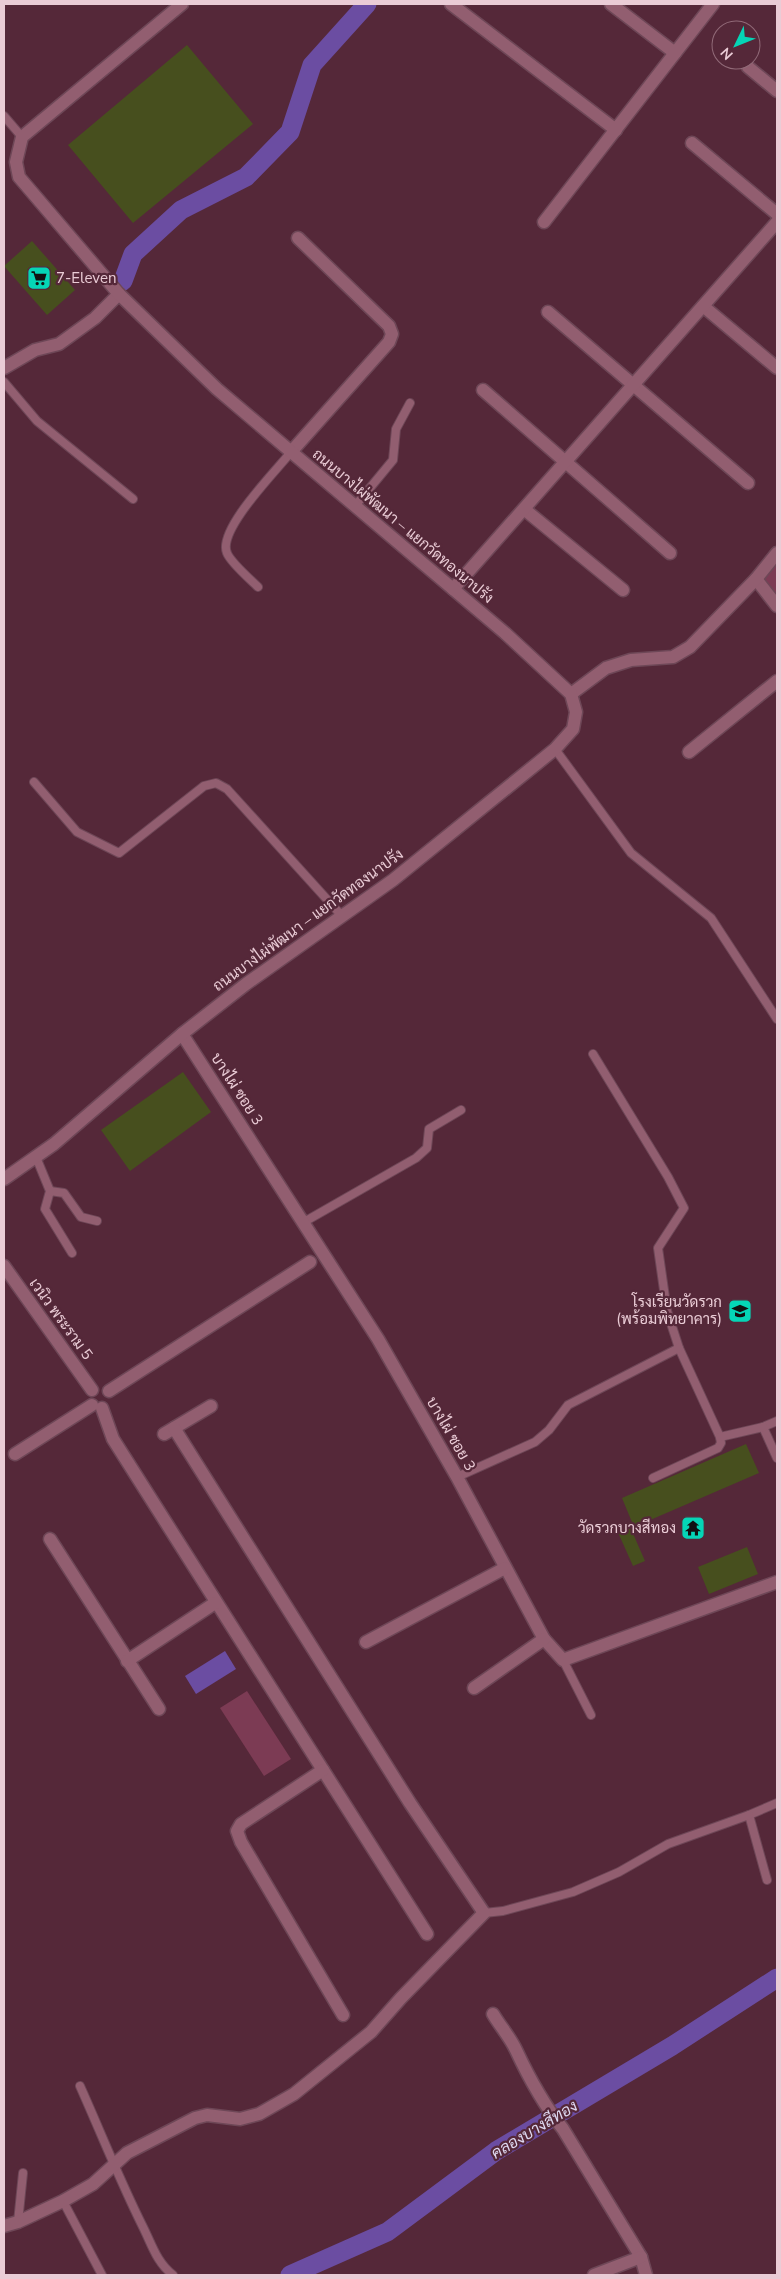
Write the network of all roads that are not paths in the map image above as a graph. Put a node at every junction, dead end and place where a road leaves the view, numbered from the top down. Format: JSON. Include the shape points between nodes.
{"nodes":[{"id":1,"x":182,"y":4,"type":"edge"},
{"id":2,"x":451,"y":4,"type":"edge"},
{"id":3,"x":610,"y":4,"type":"edge"},
{"id":4,"x":713,"y":4,"type":"edge"},
{"id":5,"x":675,"y":54,"type":"junction"},
{"id":6,"x":752,"y":70,"type":"edge"},
{"id":7,"x":777,"y":91,"type":"edge"},
{"id":8,"x":4,"y":116,"type":"edge"},
{"id":9,"x":616,"y":130,"type":"junction"},
{"id":10,"x":22,"y":137,"type":"junction"},
{"id":11,"x":692,"y":143,"type":"dead end"},
{"id":12,"x":777,"y":214,"type":"edge"},
{"id":13,"x":544,"y":222,"type":"dead end"},
{"id":14,"x":777,"y":222,"type":"edge"},
{"id":15,"x":298,"y":238,"type":"dead end"},
{"id":16,"x":119,"y":294,"type":"junction"},
{"id":17,"x":703,"y":306,"type":"junction"},
{"id":18,"x":548,"y":312,"type":"dead end"},
{"id":19,"x":4,"y":368,"type":"edge"},
{"id":20,"x":777,"y":368,"type":"edge"},
{"id":21,"x":4,"y":382,"type":"edge"},
{"id":22,"x":633,"y":385,"type":"junction"},
{"id":23,"x":484,"y":390,"type":"dead end"},
{"id":24,"x":410,"y":403,"type":"dead end"},
{"id":25,"x":291,"y":452,"type":"junction"},
{"id":26,"x":566,"y":462,"type":"junction"},
{"id":27,"x":748,"y":483,"type":"dead end"},
{"id":28,"x":133,"y":499,"type":"dead end"},
{"id":29,"x":355,"y":506,"type":"junction"},
{"id":30,"x":524,"y":509,"type":"junction"},
{"id":31,"x":670,"y":553,"type":"dead end"},
{"id":32,"x":777,"y":553,"type":"edge"},
{"id":33,"x":756,"y":579,"type":"junction"},
{"id":34,"x":258,"y":587,"type":"dead end"},
{"id":35,"x":453,"y":589,"type":"junction"},
{"id":36,"x":623,"y":590,"type":"dead end"},
{"id":37,"x":777,"y":606,"type":"edge"},
{"id":38,"x":777,"y":682,"type":"edge"},
{"id":39,"x":571,"y":694,"type":"junction"},
{"id":40,"x":556,"y":749,"type":"junction"},
{"id":41,"x":689,"y":752,"type":"dead end"},
{"id":42,"x":34,"y":782,"type":"dead end"},
{"id":43,"x":342,"y":916,"type":"junction"},
{"id":44,"x":777,"y":1019,"type":"edge"},
{"id":45,"x":182,"y":1034,"type":"junction"},
{"id":46,"x":593,"y":1054,"type":"dead end"},
{"id":47,"x":461,"y":1110,"type":"dead end"},
{"id":48,"x":36,"y":1158,"type":"junction"},
{"id":49,"x":4,"y":1179,"type":"edge"},
{"id":50,"x":50,"y":1191,"type":"junction"},
{"id":51,"x":97,"y":1222,"type":"dead end"},
{"id":52,"x":304,"y":1222,"type":"junction"},
{"id":53,"x":72,"y":1253,"type":"dead end"},
{"id":54,"x":310,"y":1262,"type":"dead end"},
{"id":55,"x":4,"y":1266,"type":"edge"},
{"id":56,"x":679,"y":1348,"type":"junction"},
{"id":57,"x":92,"y":1390,"type":"junction"},
{"id":58,"x":109,"y":1391,"type":"junction"},
{"id":59,"x":97,"y":1406,"type":"junction"},
{"id":60,"x":211,"y":1406,"type":"dead end"},
{"id":61,"x":777,"y":1421,"type":"edge"},
{"id":62,"x":763,"y":1427,"type":"junction"},
{"id":63,"x":720,"y":1437,"type":"junction"},
{"id":64,"x":15,"y":1454,"type":"dead end"},
{"id":65,"x":777,"y":1458,"type":"edge"},
{"id":66,"x":457,"y":1477,"type":"junction"},
{"id":67,"x":653,"y":1478,"type":"dead end"},
{"id":68,"x":50,"y":1539,"type":"dead end"},
{"id":69,"x":506,"y":1568,"type":"junction"},
{"id":70,"x":777,"y":1582,"type":"edge"},
{"id":71,"x":215,"y":1603,"type":"junction"},
{"id":72,"x":544,"y":1639,"type":"junction"},
{"id":73,"x":366,"y":1642,"type":"dead end"},
{"id":74,"x":563,"y":1660,"type":"junction"},
{"id":75,"x":127,"y":1661,"type":"junction"},
{"id":76,"x":474,"y":1688,"type":"dead end"},
{"id":77,"x":158,"y":1709,"type":"dead end"},
{"id":78,"x":591,"y":1714,"type":"dead end"},
{"id":79,"x":323,"y":1770,"type":"junction"},
{"id":80,"x":777,"y":1803,"type":"edge"},
{"id":81,"x":749,"y":1815,"type":"junction"},
{"id":82,"x":767,"y":1880,"type":"dead end"},
{"id":83,"x":484,"y":1913,"type":"junction"},
{"id":84,"x":427,"y":1934,"type":"dead end"},
{"id":85,"x":343,"y":2014,"type":"dead end"},
{"id":86,"x":493,"y":2014,"type":"dead end"},
{"id":87,"x":80,"y":2086,"type":"dead end"},
{"id":88,"x":114,"y":2163,"type":"junction"},
{"id":89,"x":23,"y":2174,"type":"dead end"},
{"id":90,"x":63,"y":2202,"type":"junction"},
{"id":91,"x":18,"y":2222,"type":"junction"},
{"id":92,"x":4,"y":2226,"type":"edge"},
{"id":93,"x":641,"y":2257,"type":"junction"},
{"id":94,"x":102,"y":2275,"type":"edge"},
{"id":95,"x":173,"y":2275,"type":"edge"},
{"id":96,"x":594,"y":2275,"type":"edge"},
{"id":97,"x":646,"y":2275,"type":"edge"}],
"edges":[{"from":1,"to":10,"type":"street"},
{"from":2,"to":9,"type":"street"},
{"from":3,"to":5,"type":"street"},
{"from":4,"to":5,"type":"street"},
{"from":5,"to":9,"type":"street"},
{"from":6,"to":7,"type":"street"},
{"from":8,"to":10,"type":"lane"},
{"from":9,"to":13,"type":"street"},
{"from":10,"to":16,"type":"street","name":"ถนนบางไผ่พัฒนา – แยกวัดทองนาปรัง","via":[[16,162],[19,177]]},
{"from":11,"to":12,"type":"street"},
{"from":14,"to":17,"type":"street"},
{"from":15,"to":25,"type":"street","via":[[388,326],[392,334],[389,342]]},
{"from":16,"to":19,"type":"street","via":[[95,318],[59,344],[35,350]]},
{"from":16,"to":25,"type":"street","name":"ถนนบางไผ่พัฒนา – แยกวัดทองนาปรัง","via":[[217,390]]},
{"from":17,"to":20,"type":"street"},
{"from":17,"to":22,"type":"street"},
{"from":18,"to":22,"type":"street"},
{"from":21,"to":28,"type":"lane","via":[[37,420]]},
{"from":22,"to":26,"type":"street"},
{"from":22,"to":27,"type":"street"},
{"from":23,"to":26,"type":"street"},
{"from":24,"to":29,"type":"lane","via":[[396,429],[393,460]]},
{"from":25,"to":29,"type":"street","name":"ถนนบางไผ่พัฒนา – แยกวัดทองนาปรัง"},
{"from":25,"to":34,"type":"lane","via":[[236,520],[225,544],[227,554]]},
{"from":26,"to":30,"type":"street"},
{"from":26,"to":31,"type":"street"},
{"from":29,"to":35,"type":"street","name":"ถนนบางไผ่พัฒนา – แยกวัดทองนาปรัง"},
{"from":30,"to":35,"type":"street"},
{"from":30,"to":36,"type":"street"},
{"from":32,"to":33,"type":"street"},
{"from":33,"to":37,"type":"street"},
{"from":33,"to":39,"type":"street","via":[[690,647],[673,657],[631,660],[606,668]]},
{"from":35,"to":39,"type":"street","name":"ถนนบางไผ่พัฒนา – แยกวัดทองนาปรัง"},
{"from":38,"to":41,"type":"street"},
{"from":39,"to":40,"type":"street","name":"ถนนบางไผ่พัฒนา – แยกวัดทองนาปรัง","via":[[576,712],[573,729]]},
{"from":40,"to":43,"type":"street","name":"ถนนบางไผ่พัฒนา – แยกวัดทองนาปรัง","via":[[393,880]]},
{"from":40,"to":44,"type":"lane","via":[[631,853],[711,918]]},
{"from":42,"to":43,"type":"lane","via":[[76,832],[119,853],[204,786],[216,783],[227,789]]},
{"from":43,"to":45,"type":"street","name":"ถนนบางไผ่พัฒนา – แยกวัดทองนาปรัง"},
{"from":45,"to":48,"type":"street","name":"ถนนบางไผ่พัฒนา – แยกวัดทองนาปรัง"},
{"from":45,"to":52,"type":"street","name":"บางไผ่ ซอย 3"},
{"from":46,"to":56,"type":"lane","via":[[684,1208],[658,1248],[667,1311]]},
{"from":47,"to":52,"type":"lane","via":[[429,1129],[427,1148],[416,1158]]},
{"from":48,"to":49,"type":"street","name":"ถนนบางไผ่พัฒนา – แยกวัดทองนาปรัง"},
{"from":48,"to":50,"type":"lane"},
{"from":50,"to":51,"type":"lane","via":[[64,1193],[81,1217]]},
{"from":50,"to":53,"type":"lane","via":[[45,1209]]},
{"from":52,"to":66,"type":"street","name":"บางไผ่ ซอย 3","via":[[378,1339]]},
{"from":54,"to":58,"type":"street"},
{"from":55,"to":57,"type":"street","name":"เวนิว พระราม 5"},
{"from":56,"to":63,"type":"lane"},
{"from":56,"to":66,"type":"lane","via":[[568,1405],[535,1442]]},
{"from":57,"to":58,"type":"street","via":[[101,1386]]},
{"from":57,"to":59,"type":"street","via":[[89,1400]]},
{"from":58,"to":59,"type":"street","via":[[108,1405]]},
{"from":59,"to":64,"type":"street"},
{"from":59,"to":71,"type":"street","via":[[113,1439]]},
{"from":60,"to":83,"type":"street","via":[[169,1431]]},
{"from":61,"to":62,"type":"lane"},
{"from":62,"to":63,"type":"lane"},
{"from":62,"to":65,"type":"lane"},
{"from":63,"to":67,"type":"lane","via":[[718,1448]]},
{"from":66,"to":69,"type":"street","name":"บางไผ่ ซอย 3"},
{"from":68,"to":75,"type":"street"},
{"from":69,"to":72,"type":"street","name":"บางไผ่ ซอย 3"},
{"from":69,"to":73,"type":"street"},
{"from":70,"to":74,"type":"street"},
{"from":71,"to":75,"type":"street"},
{"from":71,"to":79,"type":"street"},
{"from":72,"to":74,"type":"street","name":"บางไผ่ ซอย 3"},
{"from":72,"to":76,"type":"street"},
{"from":74,"to":78,"type":"lane"},
{"from":75,"to":77,"type":"street"},
{"from":79,"to":84,"type":"street"},
{"from":79,"to":85,"type":"street","via":[[241,1824],[237,1831]]},
{"from":80,"to":81,"type":"lane"},
{"from":81,"to":82,"type":"lane"},
{"from":81,"to":83,"type":"lane","via":[[668,1844],[619,1872],[573,1892]]},
{"from":83,"to":88,"type":"street","via":[[371,2032],[294,2094],[259,2114],[240,2119],[208,2115],[195,2118],[126,2153]]},
{"from":86,"to":93,"type":"street","via":[[548,2111],[563,2129]]},
{"from":87,"to":88,"type":"lane"},
{"from":88,"to":90,"type":"street","via":[[94,2184]]},
{"from":88,"to":95,"type":"lane","via":[[157,2256]]},
{"from":89,"to":91,"type":"lane"},
{"from":90,"to":91,"type":"street"},
{"from":90,"to":94,"type":"lane"},
{"from":91,"to":92,"type":"street"},
{"from":93,"to":96,"type":"street"},
{"from":93,"to":97,"type":"street"}]}
